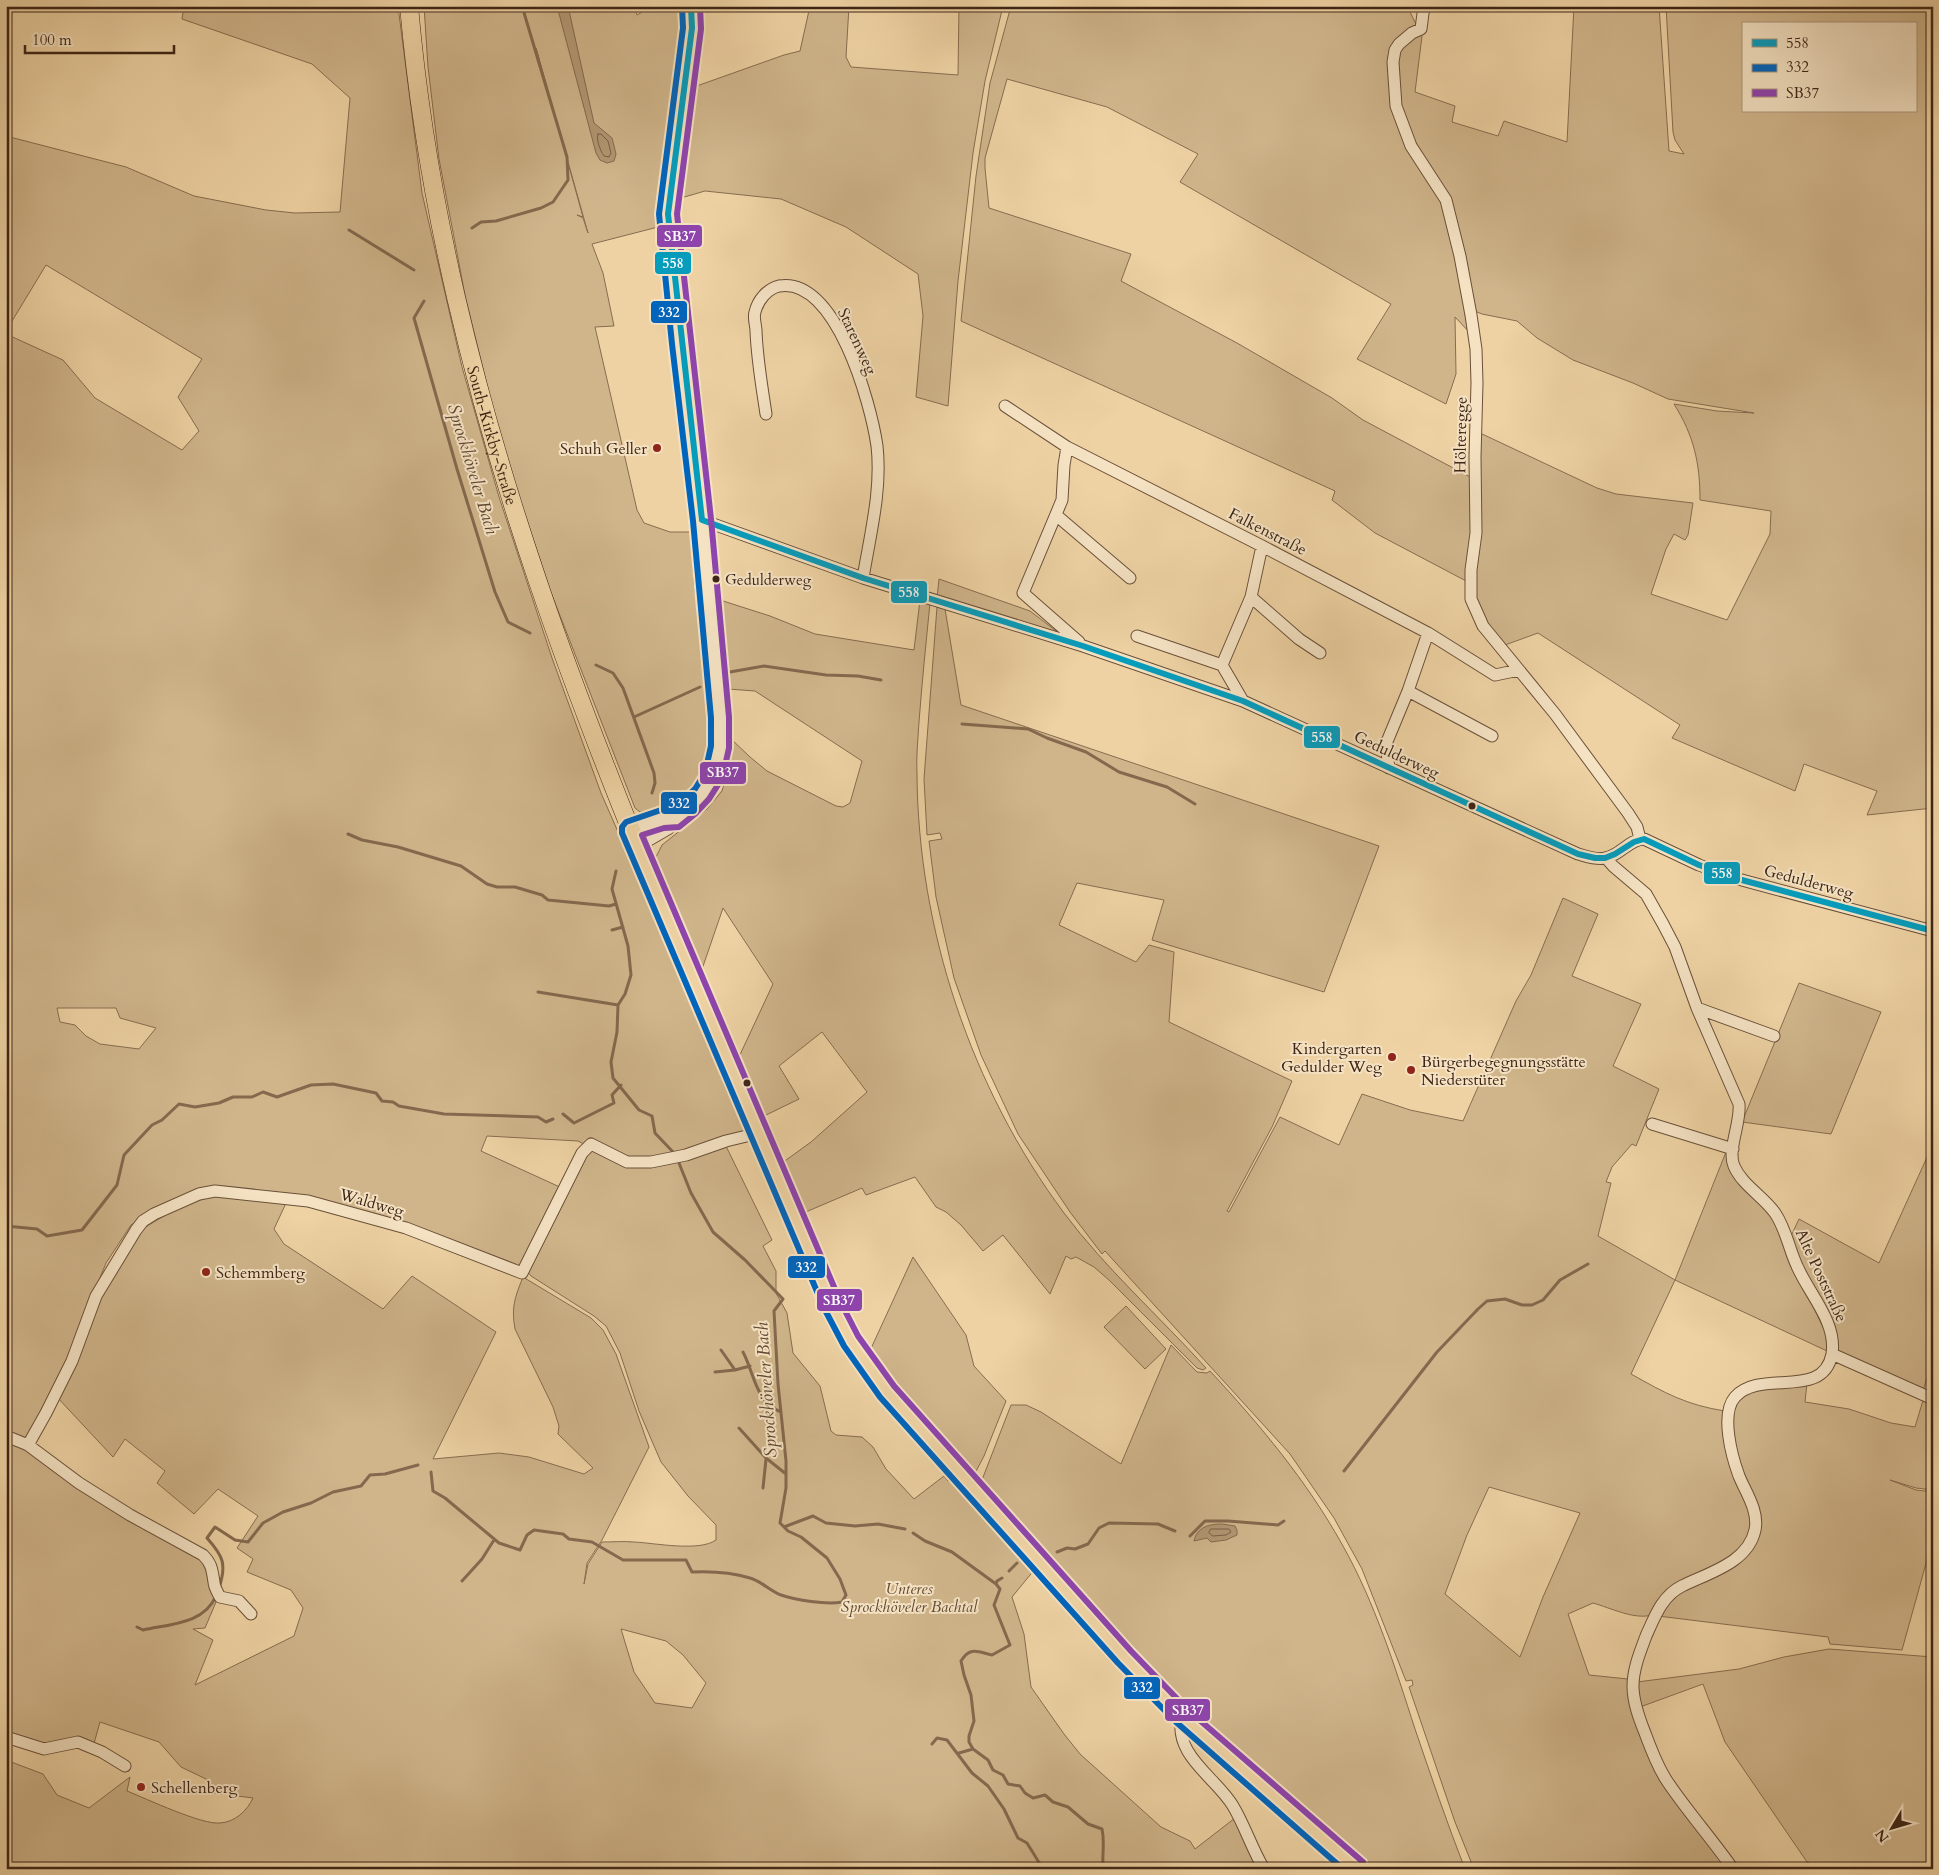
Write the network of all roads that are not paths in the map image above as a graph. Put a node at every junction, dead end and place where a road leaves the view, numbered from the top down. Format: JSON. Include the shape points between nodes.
{"nodes":[{"id":1,"x":409,"y":6,"type":"edge"},
{"id":2,"x":691,"y":6,"type":"edge"},
{"id":3,"x":1424,"y":6,"type":"edge"},
{"id":4,"x":1004,"y":406,"type":"dead end"},
{"id":5,"x":766,"y":414,"type":"dead end"},
{"id":6,"x":1067,"y":447,"type":"junction"},
{"id":7,"x":1056,"y":515,"type":"junction"},
{"id":8,"x":702,"y":520,"type":"junction"},
{"id":9,"x":1262,"y":546,"type":"junction"},
{"id":10,"x":863,"y":578,"type":"junction"},
{"id":11,"x":1130,"y":578,"type":"dead end"},
{"id":12,"x":1251,"y":597,"type":"junction"},
{"id":13,"x":1428,"y":634,"type":"junction"},
{"id":14,"x":1138,"y":636,"type":"dead end"},
{"id":15,"x":1083,"y":646,"type":"junction"},
{"id":16,"x":1320,"y":653,"type":"dead end"},
{"id":17,"x":1222,"y":665,"type":"junction"},
{"id":18,"x":1520,"y":670,"type":"junction"},
{"id":19,"x":1408,"y":691,"type":"junction"},
{"id":20,"x":1243,"y":701,"type":"junction"},
{"id":21,"x":1492,"y":736,"type":"dead end"},
{"id":22,"x":1389,"y":768,"type":"junction"},
{"id":23,"x":675,"y":819,"type":"junction"},
{"id":24,"x":630,"y":830,"type":"junction"},
{"id":25,"x":1640,"y":839,"type":"junction"},
{"id":26,"x":637,"y":846,"type":"junction"},
{"id":27,"x":1606,"y":858,"type":"junction"},
{"id":28,"x":1933,"y":931,"type":"edge"},
{"id":29,"x":1697,"y":1008,"type":"junction"},
{"id":30,"x":1774,"y":1036,"type":"dead end"},
{"id":31,"x":1652,"y":1124,"type":"dead end"},
{"id":32,"x":759,"y":1133,"type":"junction"},
{"id":33,"x":1733,"y":1149,"type":"junction"},
{"id":34,"x":1832,"y":1354,"type":"junction"},
{"id":35,"x":1933,"y":1399,"type":"edge"},
{"id":36,"x":6,"y":1436,"type":"edge"},
{"id":37,"x":28,"y":1445,"type":"junction"},
{"id":38,"x":251,"y":1614,"type":"dead end"},
{"id":39,"x":1182,"y":1716,"type":"junction"},
{"id":40,"x":6,"y":1737,"type":"edge"},
{"id":41,"x":125,"y":1766,"type":"dead end"},
{"id":42,"x":1264,"y":1869,"type":"edge"},
{"id":43,"x":1357,"y":1869,"type":"edge"},
{"id":44,"x":1734,"y":1869,"type":"edge"}],
"edges":[{"from":1,"to":24,"type":"main road","name":"South-Kirkby-Straße","via":[[426,150],[463,330],[523,540]]},
{"from":2,"to":8,"type":"street","via":[[692,28],[668,214]]},
{"from":3,"to":18,"type":"street","name":"Hölteregge","via":[[1421,29],[1412,33],[1395,50],[1396,106],[1411,146],[1446,200],[1475,341],[1476,533],[1471,599],[1483,626]]},
{"from":4,"to":6,"type":"street","name":"Falkenstraße"},
{"from":5,"to":10,"type":"street","name":"Starenweg","via":[[754,313],[764,293],[778,286],[793,286],[824,306],[844,340],[856,367],[877,446],[877,488]]},
{"from":6,"to":7,"type":"street","via":[[1062,500]]},
{"from":6,"to":9,"type":"street","name":"Falkenstraße"},
{"from":7,"to":11,"type":"street"},
{"from":7,"to":15,"type":"street","via":[[1023,593]]},
{"from":8,"to":10,"type":"street","name":"Gedulderweg"},
{"from":8,"to":23,"type":"street","via":[[720,746],[708,786],[696,802]]},
{"from":9,"to":12,"type":"street"},
{"from":9,"to":13,"type":"street","name":"Falkenstraße"},
{"from":10,"to":15,"type":"street","name":"Gedulderweg"},
{"from":12,"to":16,"type":"street"},
{"from":12,"to":17,"type":"street"},
{"from":13,"to":18,"type":"street","name":"Falkenstraße","via":[[1495,675]]},
{"from":13,"to":19,"type":"street"},
{"from":14,"to":17,"type":"street"},
{"from":15,"to":20,"type":"street","name":"Gedulderweg"},
{"from":17,"to":20,"type":"street"},
{"from":18,"to":25,"type":"street","name":"Hölteregge","via":[[1631,818]]},
{"from":19,"to":21,"type":"street"},
{"from":19,"to":22,"type":"street","via":[[1386,744]]},
{"from":20,"to":22,"type":"street","name":"Gedulderweg"},
{"from":22,"to":27,"type":"street","name":"Gedulderweg","via":[[1578,854]]},
{"from":23,"to":24,"type":"street","via":[[663,819]]},
{"from":23,"to":26,"type":"street","via":[[668,829]]},
{"from":24,"to":26,"type":"main road","name":"South-Kirkby-Straße"},
{"from":25,"to":27,"type":"street"},
{"from":25,"to":28,"type":"street","name":"Gedulderweg","via":[[1738,879]]},
{"from":26,"to":32,"type":"main road","name":"South-Kirkby-Straße"},
{"from":27,"to":29,"type":"street","name":"Alte Poststraße","via":[[1646,894],[1675,947]]},
{"from":29,"to":30,"type":"street"},
{"from":29,"to":33,"type":"street","name":"Alte Poststraße","via":[[1738,1104]]},
{"from":31,"to":33,"type":"street"},
{"from":32,"to":37,"type":"street","name":"Waldweg","via":[[650,1162],[627,1162],[591,1144],[582,1152],[522,1274],[406,1228],[308,1201],[215,1192],[182,1200],[143,1221],[114,1264],[96,1296],[72,1362]]},
{"from":32,"to":39,"type":"main road","name":"South-Kirkby-Straße","via":[[832,1305],[866,1364],[924,1434]]},
{"from":33,"to":34,"type":"street","name":"Alte Poststraße","via":[[1736,1171],[1779,1220],[1797,1266],[1828,1324]]},
{"from":34,"to":35,"type":"street"},
{"from":34,"to":44,"type":"street","via":[[1825,1371],[1816,1378],[1752,1386],[1740,1392],[1731,1403],[1728,1418],[1733,1457],[1756,1518],[1752,1540],[1733,1561],[1678,1588],[1667,1597],[1653,1621],[1635,1667],[1636,1706],[1658,1766]]},
{"from":36,"to":37,"type":"street"},
{"from":37,"to":38,"type":"street","via":[[130,1515],[203,1556],[210,1562],[220,1597],[239,1601]]},
{"from":39,"to":42,"type":"street","via":[[1181,1729],[1187,1748],[1199,1768],[1233,1806]]},
{"from":39,"to":43,"type":"main road","name":"South-Kirkby-Straße"},
{"from":40,"to":41,"type":"street","via":[[44,1749],[78,1742]]}]}
